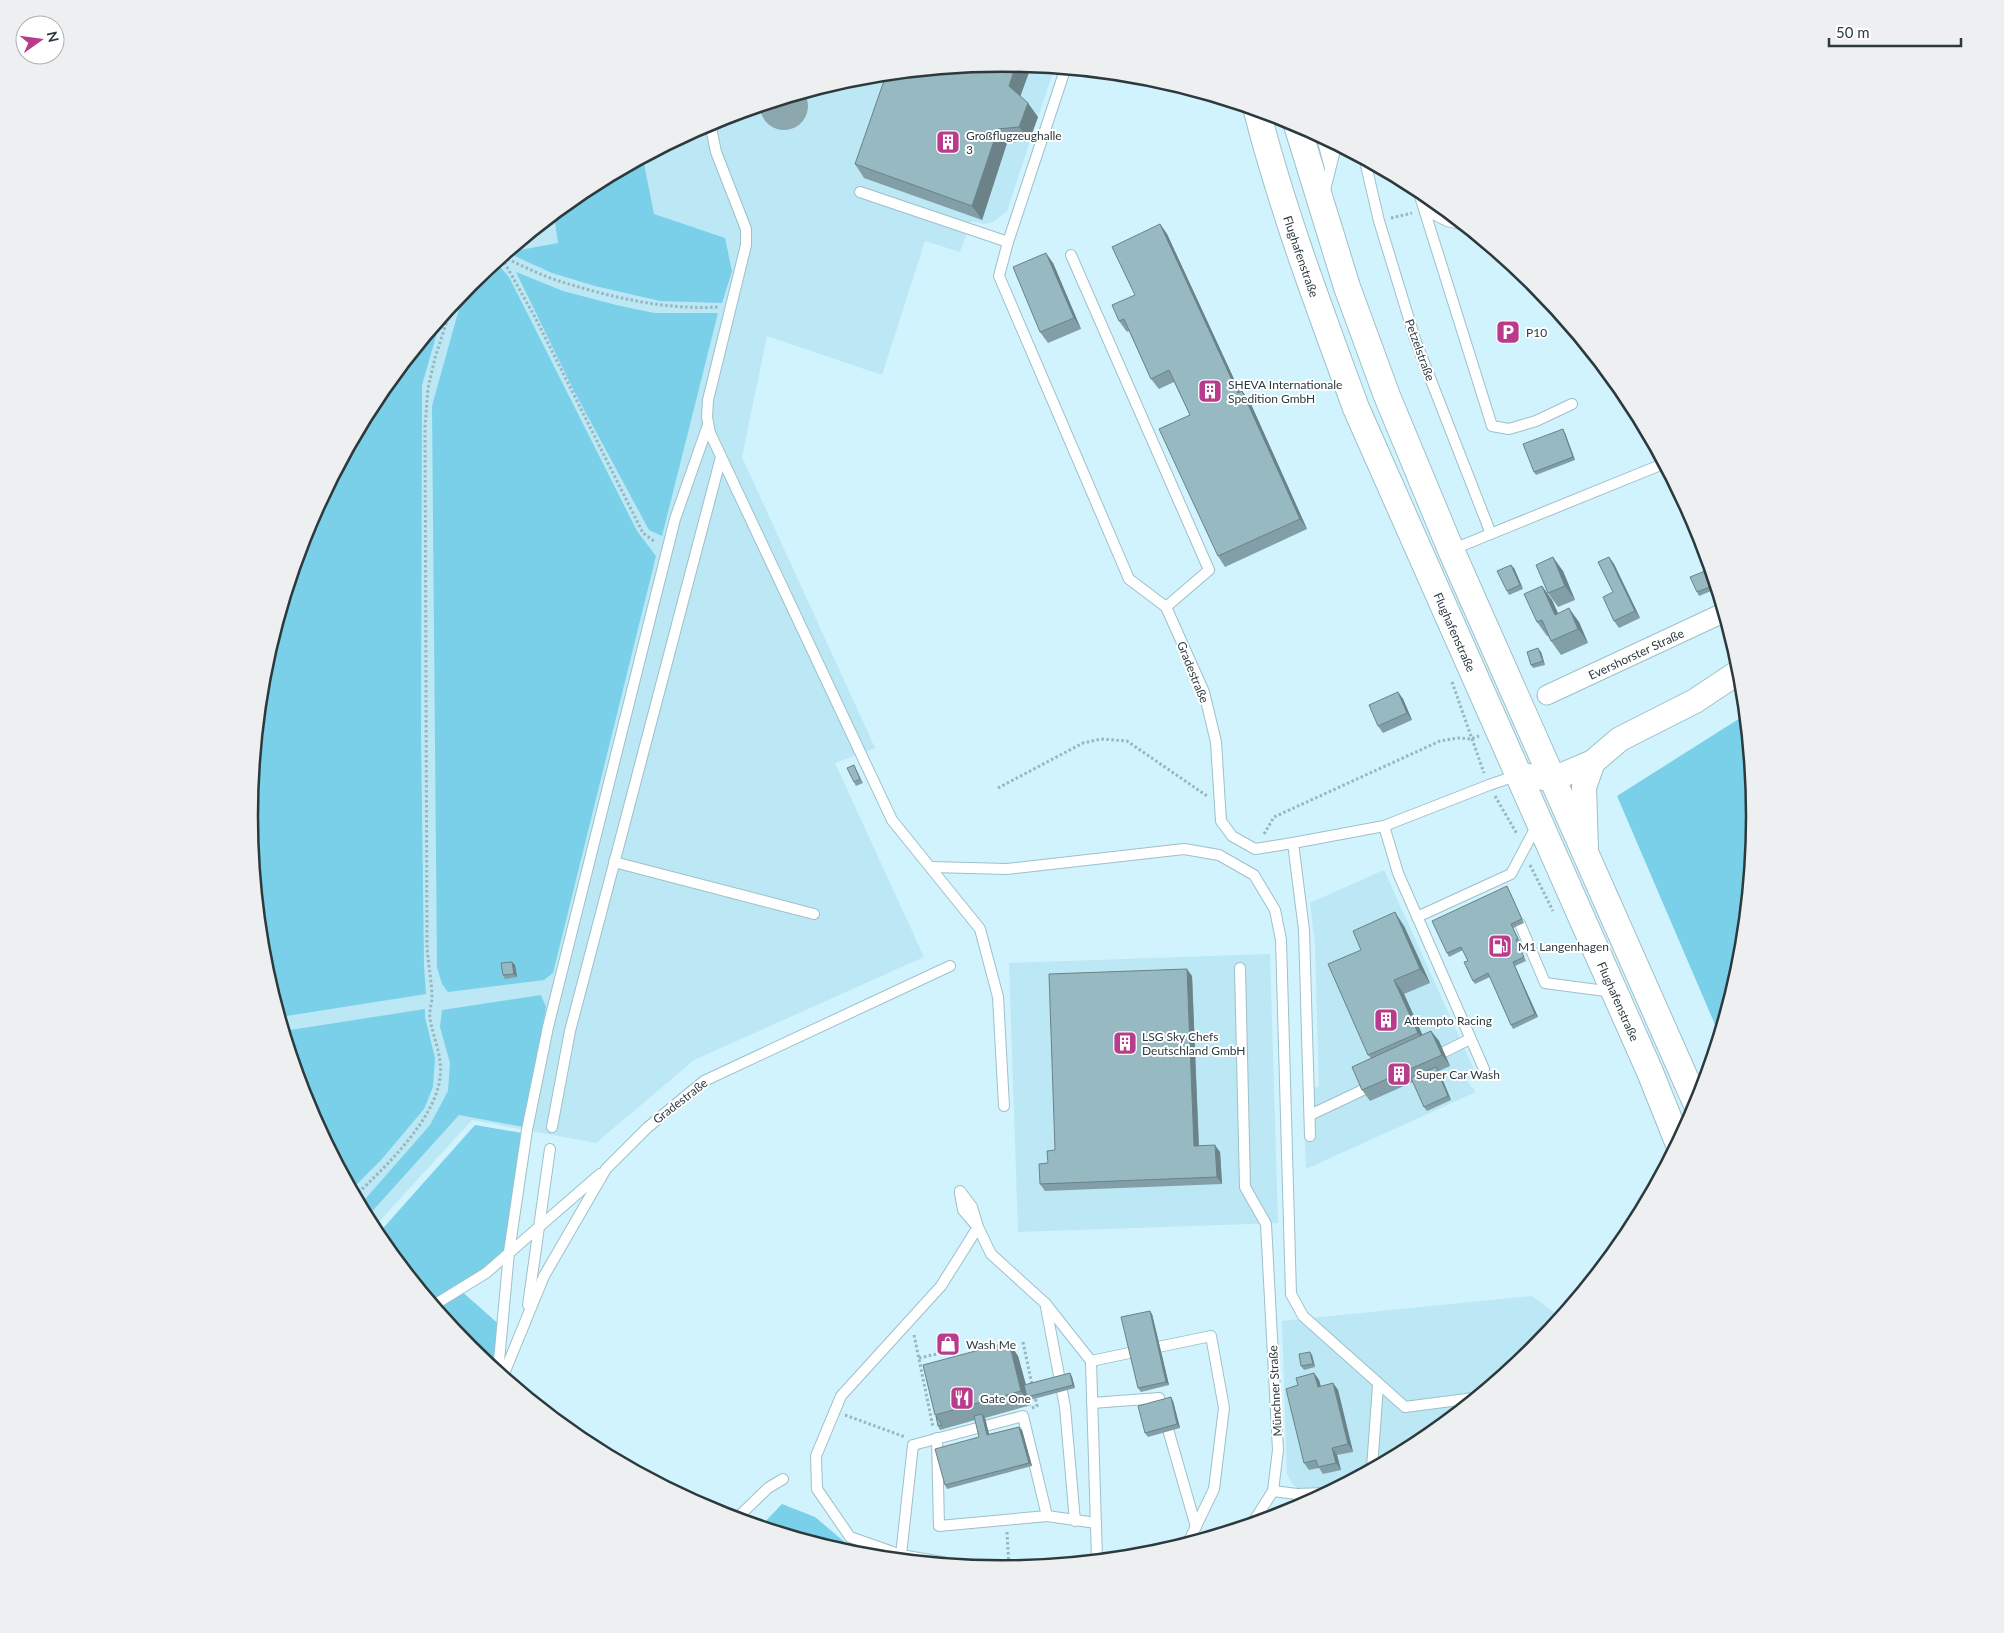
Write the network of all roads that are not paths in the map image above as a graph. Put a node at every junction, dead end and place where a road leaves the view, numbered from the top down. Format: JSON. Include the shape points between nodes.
{"nodes":[{"id":1,"x":1063,"y":75,"type":"edge"},
{"id":2,"x":1259,"y":119,"type":"edge"},
{"id":3,"x":712,"y":131,"type":"edge"},
{"id":4,"x":1300,"y":135,"type":"edge"},
{"id":5,"x":1324,"y":146,"type":"edge"},
{"id":6,"x":1335,"y":151,"type":"edge"},
{"id":7,"x":1366,"y":168,"type":"edge"},
{"id":8,"x":1330,"y":169,"type":"junction"},
{"id":9,"x":860,"y":192,"type":"dead end"},
{"id":10,"x":1423,"y":203,"type":"edge"},
{"id":11,"x":1321,"y":207,"type":"junction"},
{"id":12,"x":1425,"y":210,"type":"junction"},
{"id":13,"x":1448,"y":221,"type":"edge"},
{"id":14,"x":1008,"y":242,"type":"junction"},
{"id":15,"x":1071,"y":254,"type":"dead end"},
{"id":16,"x":1572,"y":404,"type":"dead end"},
{"id":17,"x":708,"y":425,"type":"junction"},
{"id":18,"x":721,"y":457,"type":"junction"},
{"id":19,"x":1658,"y":466,"type":"edge"},
{"id":20,"x":1490,"y":534,"type":"junction"},
{"id":21,"x":1451,"y":550,"type":"junction"},
{"id":22,"x":1166,"y":607,"type":"junction"},
{"id":23,"x":1718,"y":615,"type":"edge"},
{"id":24,"x":1733,"y":676,"type":"edge"},
{"id":25,"x":1547,"y":695,"type":"dead end"},
{"id":26,"x":1620,"y":739,"type":"junction"},
{"id":27,"x":1593,"y":762,"type":"junction"},
{"id":28,"x":1549,"y":771,"type":"junction"},
{"id":29,"x":1518,"y":776,"type":"junction"},
{"id":30,"x":1538,"y":822,"type":"junction"},
{"id":31,"x":1384,"y":826,"type":"junction"},
{"id":32,"x":1293,"y":843,"type":"junction"},
{"id":33,"x":1587,"y":856,"type":"junction"},
{"id":34,"x":614,"y":862,"type":"junction"},
{"id":35,"x":932,"y":867,"type":"junction"},
{"id":36,"x":814,"y":914,"type":"dead end"},
{"id":37,"x":1417,"y":917,"type":"junction"},
{"id":38,"x":1520,"y":924,"type":"edge"},
{"id":39,"x":950,"y":966,"type":"dead end"},
{"id":40,"x":1240,"y":968,"type":"dead end"},
{"id":41,"x":1614,"y":992,"type":"junction"},
{"id":42,"x":1470,"y":1039,"type":"junction"},
{"id":43,"x":1444,"y":1052,"type":"dead end"},
{"id":44,"x":1484,"y":1069,"type":"dead end"},
{"id":45,"x":1365,"y":1089,"type":"edge"},
{"id":46,"x":1692,"y":1094,"type":"edge"},
{"id":47,"x":1004,"y":1106,"type":"dead end"},
{"id":48,"x":1310,"y":1115,"type":"junction"},
{"id":49,"x":552,"y":1127,"type":"dead end"},
{"id":50,"x":1675,"y":1133,"type":"edge"},
{"id":51,"x":1310,"y":1136,"type":"dead end"},
{"id":52,"x":550,"y":1149,"type":"dead end"},
{"id":53,"x":606,"y":1169,"type":"junction"},
{"id":54,"x":539,"y":1227,"type":"junction"},
{"id":55,"x":509,"y":1252,"type":"junction"},
{"id":56,"x":439,"y":1302,"type":"edge"},
{"id":57,"x":1046,"y":1304,"type":"junction"},
{"id":58,"x":526,"y":1321,"type":"junction"},
{"id":59,"x":1091,"y":1361,"type":"junction"},
{"id":60,"x":499,"y":1364,"type":"edge"},
{"id":61,"x":506,"y":1371,"type":"edge"},
{"id":62,"x":1378,"y":1385,"type":"junction"},
{"id":63,"x":1464,"y":1399,"type":"edge"},
{"id":64,"x":1092,"y":1403,"type":"junction"},
{"id":65,"x":936,"y":1438,"type":"junction"},
{"id":66,"x":1372,"y":1462,"type":"edge"},
{"id":67,"x":783,"y":1478,"type":"dead end"},
{"id":68,"x":1273,"y":1491,"type":"junction"},
{"id":69,"x":1310,"y":1494,"type":"edge"},
{"id":70,"x":741,"y":1513,"type":"edge"},
{"id":71,"x":1258,"y":1515,"type":"edge"},
{"id":72,"x":1047,"y":1516,"type":"junction"},
{"id":73,"x":1075,"y":1521,"type":"junction"},
{"id":74,"x":1096,"y":1523,"type":"junction"},
{"id":75,"x":1196,"y":1527,"type":"junction"},
{"id":76,"x":1192,"y":1536,"type":"edge"},
{"id":77,"x":888,"y":1551,"type":"edge"},
{"id":78,"x":901,"y":1553,"type":"edge"},
{"id":79,"x":1098,"y":1554,"type":"edge"}],
"edges":[{"from":1,"to":14,"type":"lane"},
{"from":2,"to":29,"type":"main road","name":"Flughafenstraße","via":[[1314,296],[1356,408]]},
{"from":3,"to":17,"type":"lane","via":[[716,152],[746,229],[746,245],[708,400]]},
{"from":4,"to":11,"type":"main road"},
{"from":5,"to":8,"type":"lane"},
{"from":6,"to":8,"type":"lane"},
{"from":7,"to":20,"type":"lane","name":"Petzelstraße","via":[[1416,342]]},
{"from":8,"to":11,"type":"lane"},
{"from":9,"to":14,"type":"lane"},
{"from":10,"to":12,"type":"lane"},
{"from":11,"to":21,"type":"main road","via":[[1387,396]]},
{"from":12,"to":13,"type":"lane"},
{"from":12,"to":16,"type":"lane","via":[[1492,426],[1510,429]]},
{"from":14,"to":22,"type":"lane","via":[[999,276],[1125,570],[1129,579]]},
{"from":15,"to":22,"type":"lane","via":[[1209,570]]},
{"from":17,"to":18,"type":"lane"},
{"from":17,"to":55,"type":"lane","via":[[675,518],[548,1027],[527,1130]]},
{"from":18,"to":34,"type":"lane"},
{"from":18,"to":35,"type":"lane","via":[[892,820]]},
{"from":19,"to":20,"type":"lane"},
{"from":20,"to":21,"type":"lane"},
{"from":21,"to":28,"type":"main road"},
{"from":22,"to":32,"type":"lane","name":"Gradestraße","via":[[1204,692],[1216,742],[1222,821],[1232,836],[1255,849]]},
{"from":23,"to":25,"type":"street","name":"Evershorster Straße"},
{"from":24,"to":26,"type":"street","via":[[1695,701]]},
{"from":26,"to":27,"type":"street"},
{"from":26,"to":28,"type":"street","via":[[1586,747]]},
{"from":27,"to":28,"type":"street"},
{"from":27,"to":33,"type":"street","via":[[1584,787]]},
{"from":28,"to":29,"type":"street"},
{"from":28,"to":33,"type":"main road"},
{"from":29,"to":30,"type":"main road","name":"Flughafenstraße"},
{"from":29,"to":31,"type":"lane"},
{"from":30,"to":37,"type":"lane","via":[[1502,883]]},
{"from":30,"to":41,"type":"main road","name":"Flughafenstraße"},
{"from":31,"to":32,"type":"lane"},
{"from":31,"to":37,"type":"lane","via":[[1398,872]]},
{"from":32,"to":48,"type":"lane","via":[[1304,930]]},
{"from":33,"to":46,"type":"main road"},
{"from":34,"to":36,"type":"lane"},
{"from":34,"to":49,"type":"lane","via":[[570,1031]]},
{"from":35,"to":47,"type":"lane","via":[[980,929],[998,997]]},
{"from":35,"to":62,"type":"lane","via":[[1007,870],[1184,849],[1219,855],[1254,875],[1275,910],[1281,940],[1292,1294],[1303,1316]]},
{"from":37,"to":42,"type":"lane"},
{"from":38,"to":41,"type":"lane","via":[[1545,983]]},
{"from":39,"to":53,"type":"lane","name":"Gradestraße","via":[[704,1081],[647,1128]]},
{"from":40,"to":68,"type":"lane","name":"Münchner Straße","via":[[1245,1187],[1266,1224],[1268,1252],[1278,1450]]},
{"from":41,"to":50,"type":"main road","name":"Flughafenstraße"},
{"from":42,"to":43,"type":"lane"},
{"from":42,"to":44,"type":"lane"},
{"from":45,"to":48,"type":"lane"},
{"from":48,"to":51,"type":"lane"},
{"from":52,"to":54,"type":"lane"},
{"from":53,"to":54,"type":"lane"},
{"from":53,"to":58,"type":"lane","name":"Gradestraße","via":[[544,1276]]},
{"from":54,"to":55,"type":"lane"},
{"from":54,"to":58,"type":"lane"},
{"from":55,"to":56,"type":"lane","via":[[486,1273]]},
{"from":55,"to":60,"type":"lane"},
{"from":57,"to":59,"type":"lane"},
{"from":57,"to":73,"type":"lane","via":[[1066,1407]]},
{"from":57,"to":77,"type":"lane","via":[[991,1254],[978,1227],[941,1286],[841,1396],[816,1456],[817,1488],[850,1537]]},
{"from":58,"to":61,"type":"lane"},
{"from":59,"to":64,"type":"lane"},
{"from":59,"to":75,"type":"lane","via":[[1211,1336],[1224,1408],[1214,1489]]},
{"from":62,"to":63,"type":"lane","via":[[1405,1408]]},
{"from":62,"to":66,"type":"lane"},
{"from":64,"to":74,"type":"lane"},
{"from":64,"to":75,"type":"lane","via":[[1159,1398]]},
{"from":65,"to":72,"type":"lane","via":[[1023,1416]]},
{"from":65,"to":72,"type":"lane","via":[[939,1526]]},
{"from":65,"to":78,"type":"lane","via":[[913,1445]]},
{"from":67,"to":70,"type":"lane"},
{"from":68,"to":69,"type":"lane"},
{"from":68,"to":71,"type":"lane","name":"Münchner Straße"},
{"from":72,"to":73,"type":"lane"},
{"from":73,"to":74,"type":"lane"},
{"from":74,"to":79,"type":"lane"},
{"from":75,"to":76,"type":"lane"}]}
